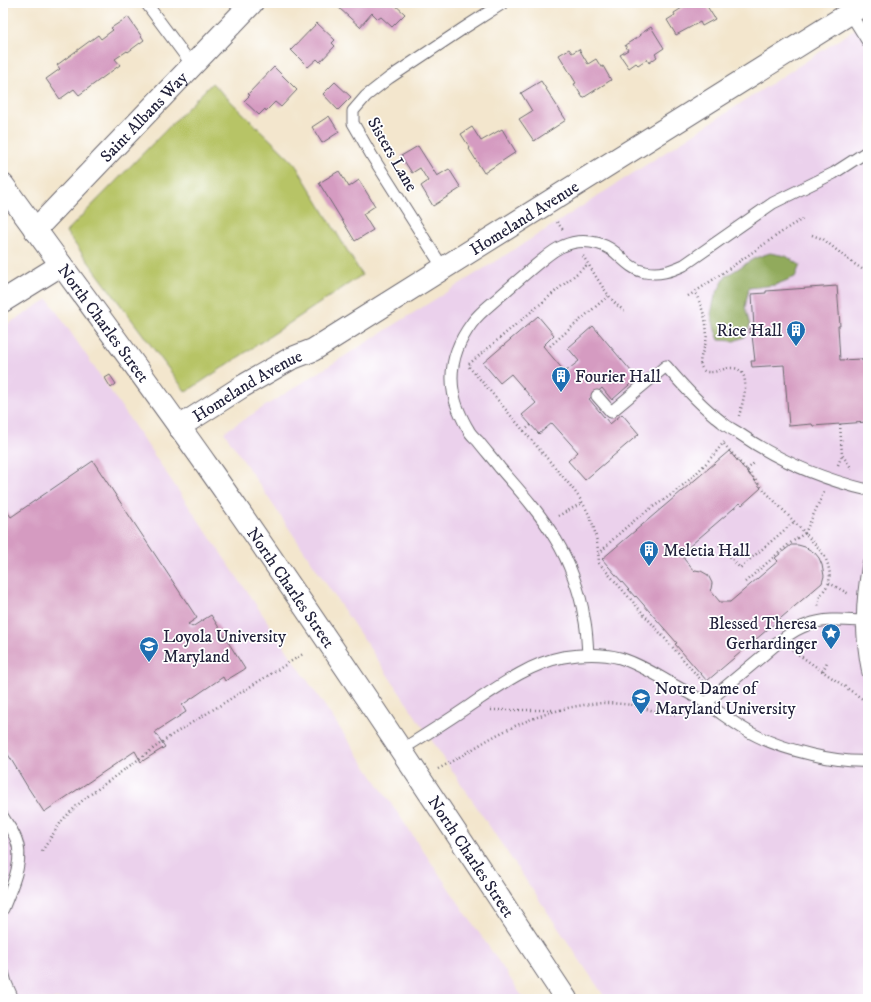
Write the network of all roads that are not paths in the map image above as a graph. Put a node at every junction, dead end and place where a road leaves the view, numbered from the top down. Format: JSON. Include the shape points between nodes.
{"nodes":[{"id":1,"x":146,"y":3,"type":"edge"},
{"id":2,"x":252,"y":3,"type":"edge"},
{"id":3,"x":503,"y":3,"type":"edge"},
{"id":4,"x":858,"y":8,"type":"edge"},
{"id":5,"x":868,"y":42,"type":"edge"},
{"id":6,"x":192,"y":65,"type":"junction"},
{"id":7,"x":868,"y":150,"type":"edge"},
{"id":8,"x":3,"y":185,"type":"edge"},
{"id":9,"x":35,"y":230,"type":"junction"},
{"id":10,"x":62,"y":265,"type":"junction"},
{"id":11,"x":443,"y":268,"type":"junction"},
{"id":12,"x":3,"y":301,"type":"edge"},
{"id":13,"x":597,"y":396,"type":"dead end"},
{"id":14,"x":179,"y":427,"type":"junction"},
{"id":15,"x":868,"y":490,"type":"edge"},
{"id":16,"x":868,"y":564,"type":"edge"},
{"id":17,"x":862,"y":621,"type":"junction"},
{"id":18,"x":588,"y":654,"type":"junction"},
{"id":19,"x":868,"y":673,"type":"edge"},
{"id":20,"x":706,"y":703,"type":"junction"},
{"id":21,"x":401,"y":750,"type":"junction"},
{"id":22,"x":868,"y":761,"type":"edge"},
{"id":23,"x":3,"y":817,"type":"edge"},
{"id":24,"x":3,"y":909,"type":"edge"},
{"id":25,"x":3,"y":972,"type":"edge"},
{"id":26,"x":13,"y":999,"type":"edge"},
{"id":27,"x":566,"y":999,"type":"edge"}],
"edges":[{"from":1,"to":6,"type":"lane"},
{"from":2,"to":6,"type":"street","name":"Saint Albans Way"},
{"from":3,"to":11,"type":"lane","name":"Sisters Lane","via":[[389,78],[366,96],[353,111],[353,123],[357,130]]},
{"from":4,"to":5,"type":"lane"},
{"from":4,"to":11,"type":"street","name":"Homeland Avenue"},
{"from":6,"to":9,"type":"street","name":"Saint Albans Way"},
{"from":7,"to":18,"type":"lane","via":[[834,173],[773,203],[684,265],[668,272],[643,272],[631,267],[615,252],[594,243],[562,246],[484,310],[463,337],[452,367],[451,378],[456,403],[468,430],[528,500],[557,541],[580,598]]},
{"from":8,"to":9,"type":"street","name":"North Charles Street"},
{"from":9,"to":10,"type":"street","name":"North Charles Street"},
{"from":10,"to":12,"type":"street"},
{"from":10,"to":14,"type":"street","name":"North Charles Street"},
{"from":11,"to":14,"type":"street","name":"Homeland Avenue","via":[[313,350],[290,359],[243,386]]},
{"from":13,"to":15,"type":"lane","via":[[611,412],[666,366],[703,406],[748,440],[795,465]]},
{"from":14,"to":21,"type":"street","name":"North Charles Street"},
{"from":16,"to":17,"type":"lane"},
{"from":17,"to":19,"type":"lane"},
{"from":17,"to":20,"type":"lane","via":[[837,620],[806,625],[780,642]]},
{"from":18,"to":20,"type":"lane","via":[[620,658],[634,663]]},
{"from":18,"to":21,"type":"lane","via":[[562,657],[520,674]]},
{"from":20,"to":22,"type":"lane","via":[[732,722],[780,746],[837,760]]},
{"from":21,"to":27,"type":"street","name":"North Charles Street"},
{"from":23,"to":24,"type":"lane","via":[[16,839],[19,852],[15,877]]},
{"from":25,"to":26,"type":"lane"}]}
